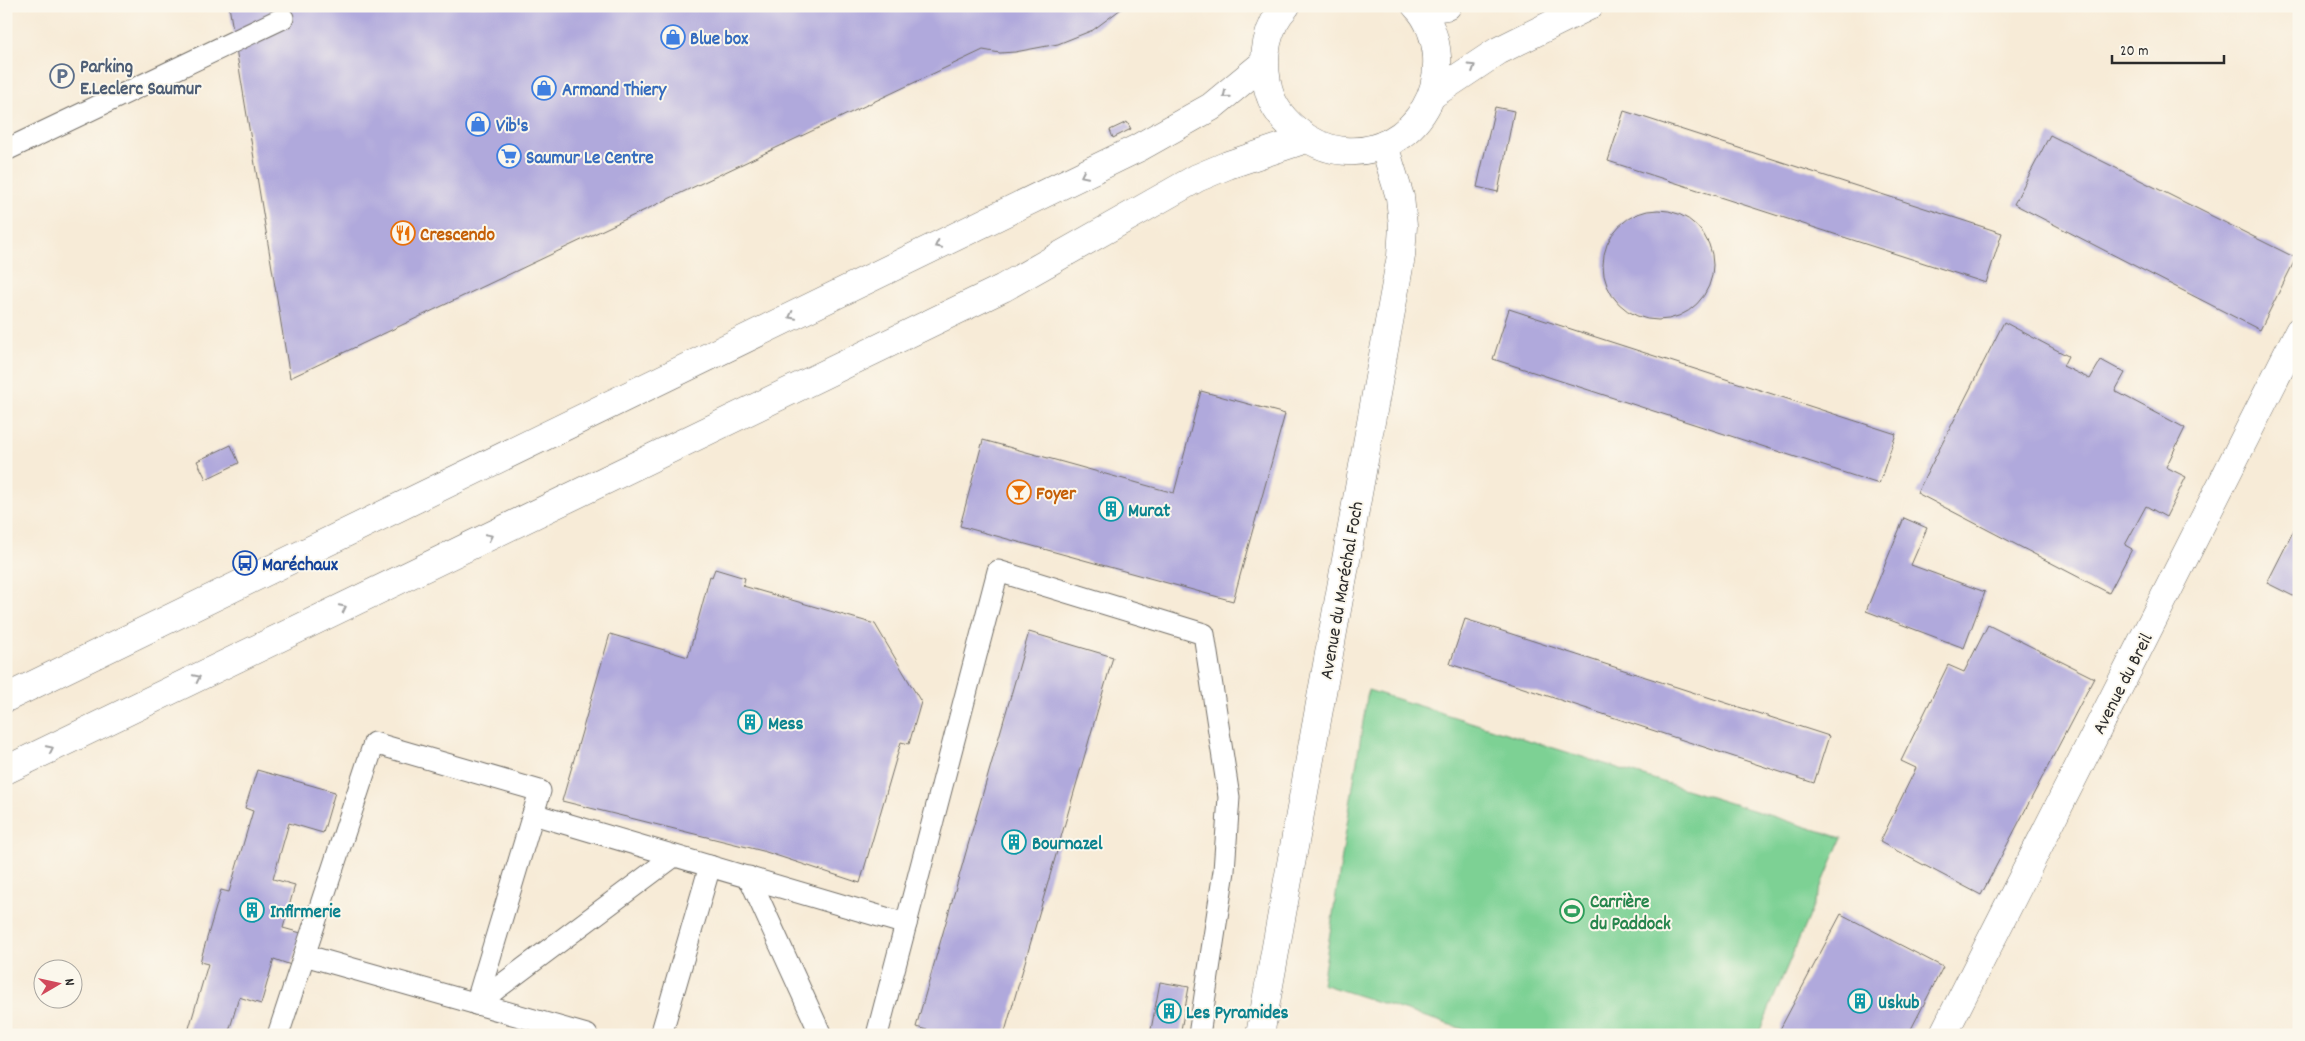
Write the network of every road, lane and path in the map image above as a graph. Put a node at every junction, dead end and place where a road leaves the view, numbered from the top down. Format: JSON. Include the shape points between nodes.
{"nodes":[{"id":1,"x":1286,"y":6,"type":"edge"},
{"id":2,"x":1447,"y":6,"type":"edge"},
{"id":3,"x":1589,"y":6,"type":"edge"},
{"id":4,"x":1418,"y":8,"type":"edge"},
{"id":5,"x":284,"y":18,"type":"dead end"},
{"id":6,"x":1264,"y":64,"type":"junction"},
{"id":7,"x":1432,"y":95,"type":"junction"},
{"id":8,"x":1306,"y":140,"type":"junction"},
{"id":9,"x":1384,"y":145,"type":"junction"},
{"id":10,"x":6,"y":150,"type":"edge"},
{"id":11,"x":2299,"y":331,"type":"edge"},
{"id":12,"x":6,"y":698,"type":"edge"},
{"id":13,"x":6,"y":770,"type":"edge"},
{"id":14,"x":533,"y":814,"type":"junction"},
{"id":15,"x":674,"y":856,"type":"junction"},
{"id":16,"x":710,"y":866,"type":"junction"},
{"id":17,"x":749,"y":877,"type":"junction"},
{"id":18,"x":906,"y":924,"type":"junction"},
{"id":19,"x":304,"y":955,"type":"junction"},
{"id":20,"x":476,"y":1004,"type":"junction"},
{"id":21,"x":278,"y":1035,"type":"edge"},
{"id":22,"x":586,"y":1035,"type":"edge"},
{"id":23,"x":661,"y":1035,"type":"edge"},
{"id":24,"x":821,"y":1035,"type":"edge"},
{"id":25,"x":877,"y":1035,"type":"edge"},
{"id":26,"x":1199,"y":1035,"type":"edge"},
{"id":27,"x":1260,"y":1035,"type":"edge"},
{"id":28,"x":1943,"y":1035,"type":"edge"}],
"edges":[{"from":1,"to":6,"type":"main road","via":[[1267,37]]},
{"from":2,"to":4,"type":"main road"},
{"from":7,"to":3,"type":"main road","one_way":true,"via":[[1498,51]]},
{"from":4,"to":7,"type":"main road","via":[[1431,29],[1437,51],[1438,73]]},
{"from":5,"to":10,"type":"lane"},
{"from":6,"to":8,"type":"main road","via":[[1272,101],[1284,120]]},
{"from":6,"to":12,"type":"main road","one_way":true,"via":[[1211,107],[1138,148]]},
{"from":7,"to":9,"type":"main road","via":[[1421,116],[1404,134]]},
{"from":8,"to":9,"type":"main road","via":[[1344,152],[1365,151]]},
{"from":13,"to":8,"type":"main road","one_way":true,"via":[[1003,288],[1196,178]]},
{"from":9,"to":27,"type":"main road","name":"Avenue du Maréchal Foch","via":[[1400,197],[1401,256]]},
{"from":11,"to":28,"type":"main road","name":"Avenue du Breil"},
{"from":14,"to":15,"type":"lane"},
{"from":14,"to":19,"type":"lane","via":[[540,791],[374,744]]},
{"from":14,"to":20,"type":"lane"},
{"from":15,"to":16,"type":"lane"},
{"from":15,"to":20,"type":"lane"},
{"from":16,"to":17,"type":"lane"},
{"from":16,"to":23,"type":"lane"},
{"from":17,"to":18,"type":"lane"},
{"from":17,"to":24,"type":"lane"},
{"from":18,"to":25,"type":"lane"},
{"from":18,"to":26,"type":"lane","via":[[998,571],[1204,634],[1229,797],[1224,871]]},
{"from":19,"to":20,"type":"lane"},
{"from":19,"to":21,"type":"lane"},
{"from":20,"to":22,"type":"lane"}]}
